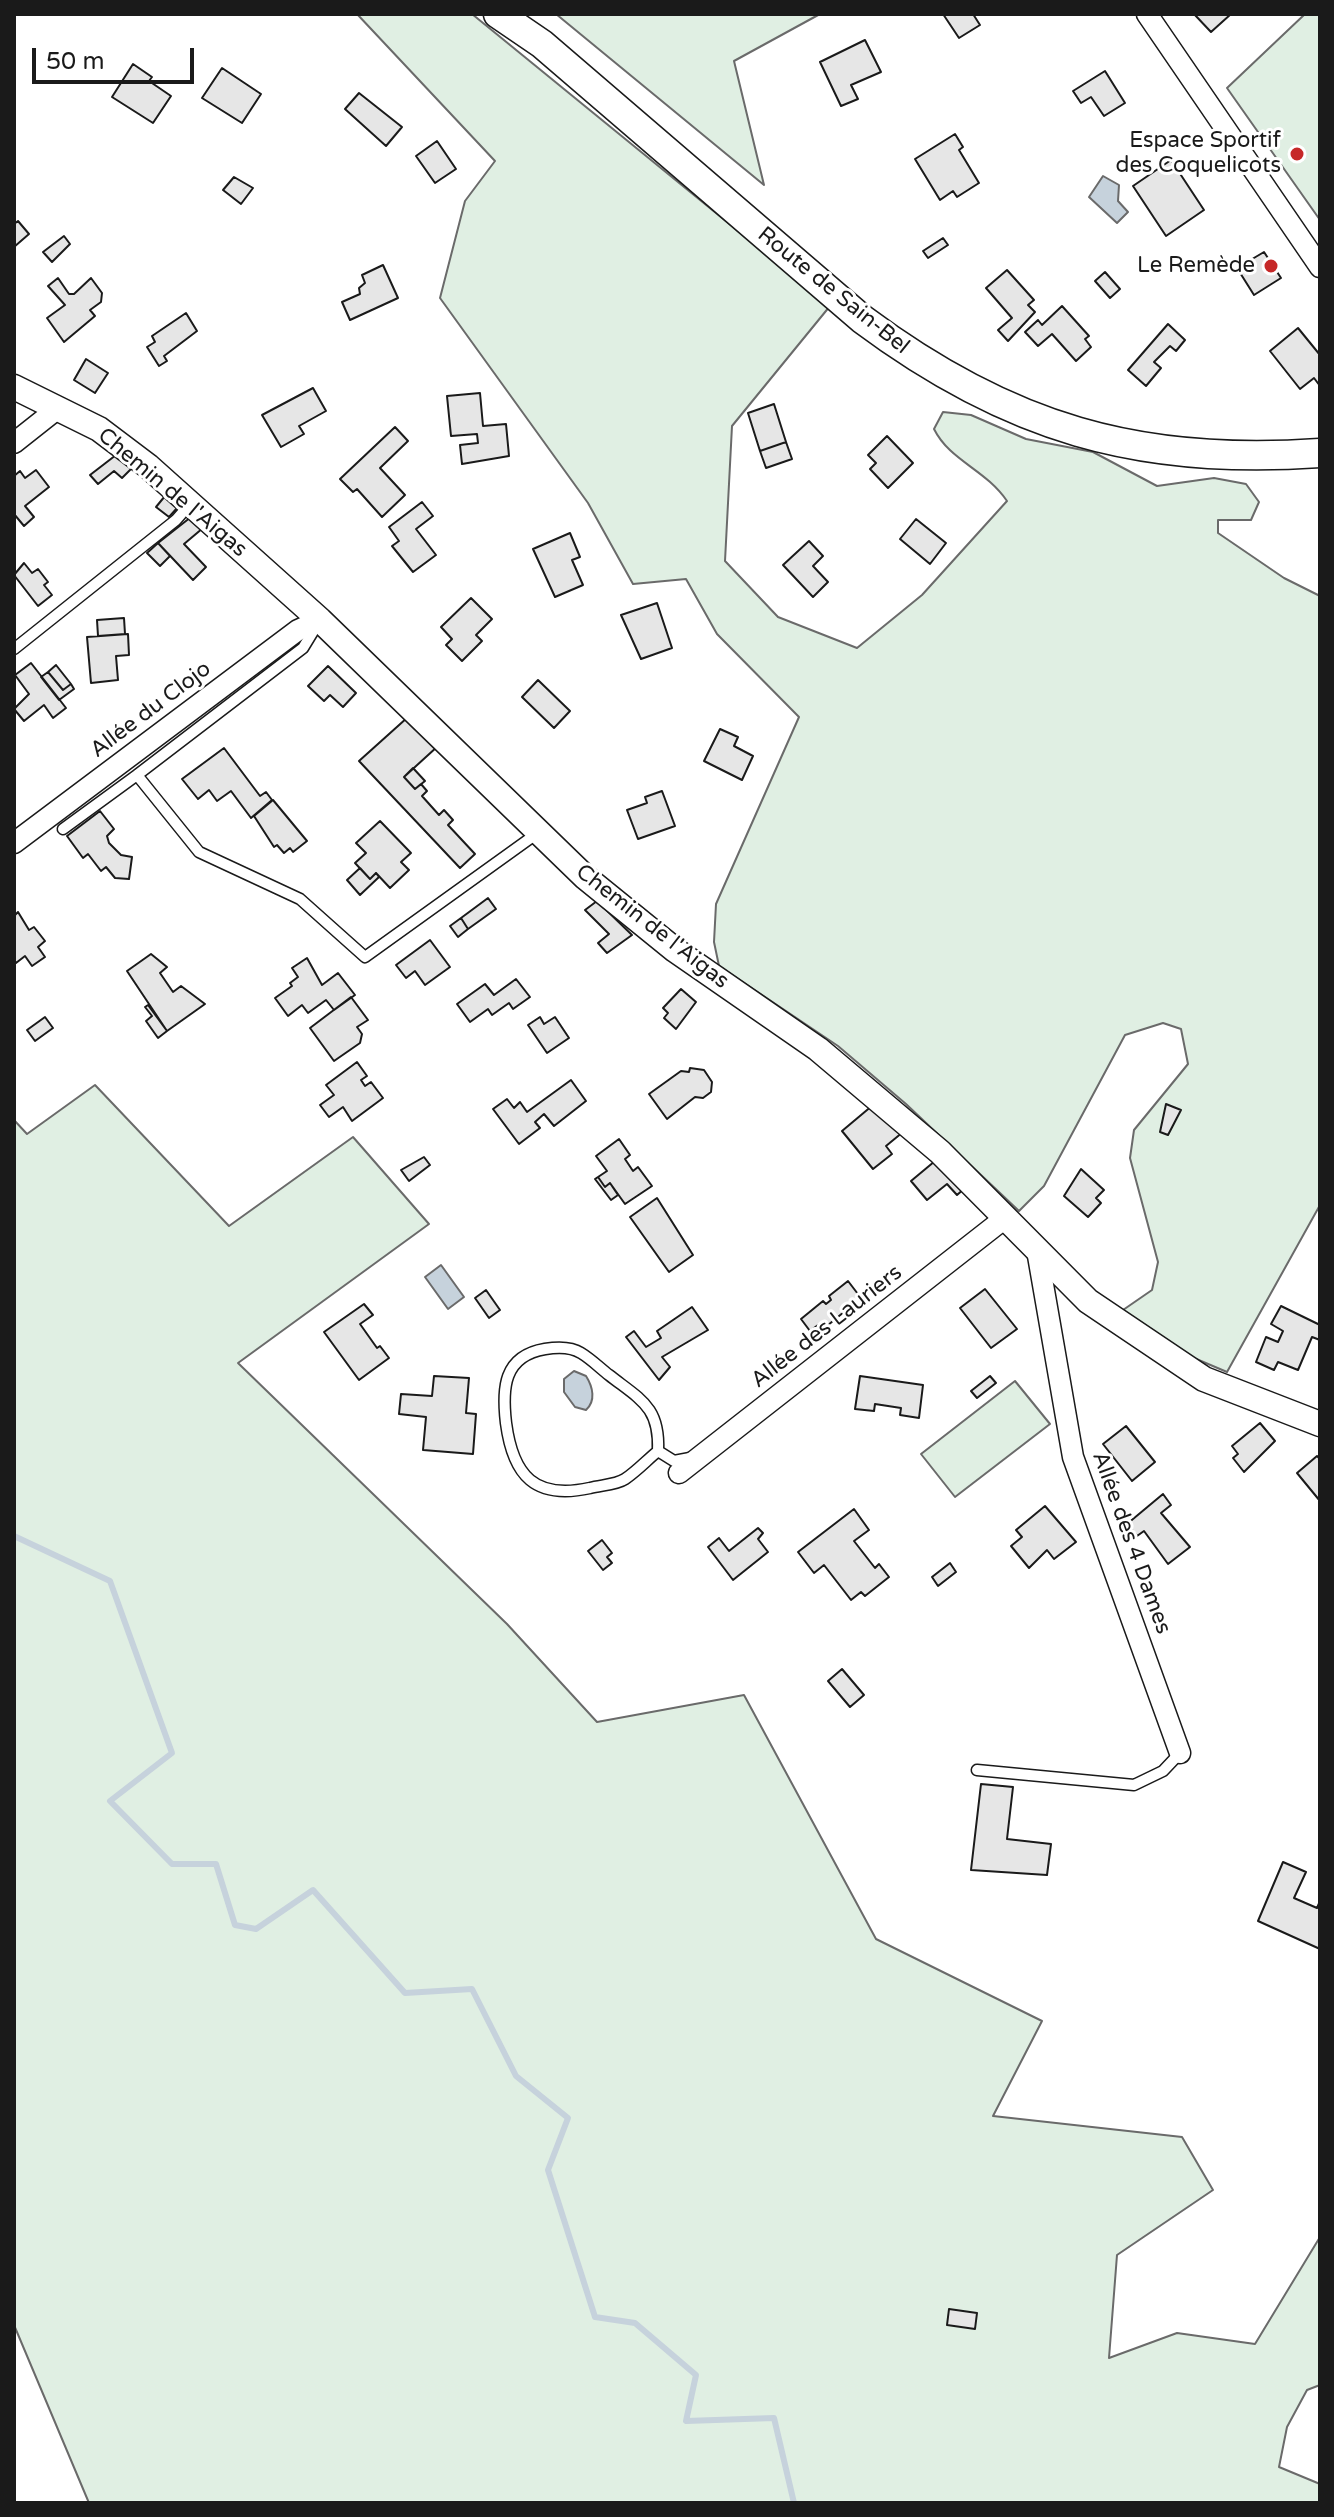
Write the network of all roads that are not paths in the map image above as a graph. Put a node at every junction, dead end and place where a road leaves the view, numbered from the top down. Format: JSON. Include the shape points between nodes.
{"nodes":[{"id":1,"x":498,"y":14,"type":"edge"},
{"id":2,"x":530,"y":14,"type":"edge"},
{"id":3,"x":1147,"y":14,"type":"edge"},
{"id":4,"x":1320,"y":267,"type":"edge"},
{"id":5,"x":14,"y":387,"type":"edge"},
{"id":6,"x":57,"y":409,"type":"junction"},
{"id":7,"x":1320,"y":436,"type":"edge"},
{"id":8,"x":14,"y":443,"type":"edge"},
{"id":9,"x":1320,"y":453,"type":"edge"},
{"id":10,"x":190,"y":504,"type":"junction"},
{"id":11,"x":320,"y":620,"type":"junction"},
{"id":12,"x":14,"y":649,"type":"edge"},
{"id":13,"x":137,"y":775,"type":"junction"},
{"id":14,"x":63,"y":829,"type":"dead end"},
{"id":15,"x":539,"y":832,"type":"junction"},
{"id":16,"x":14,"y":843,"type":"edge"},
{"id":17,"x":1005,"y":1218,"type":"junction"},
{"id":18,"x":1037,"y":1250,"type":"junction"},
{"id":19,"x":1320,"y":1424,"type":"edge"},
{"id":20,"x":658,"y":1451,"type":"junction"},
{"id":21,"x":700,"y":1457,"type":"junction"},
{"id":22,"x":679,"y":1473,"type":"dead end"},
{"id":23,"x":1180,"y":1753,"type":"joint"},
{"id":24,"x":977,"y":1770,"type":"dead end"}],
"edges":[{"from":1,"to":9,"type":"main road","name":"Route de Sain-Bel","via":[[542,44],[862,319],[963,386],[1034,420],[1107,442],[1203,456]]},
{"from":2,"to":7,"type":"main road","name":"Route de Sain-Bel","via":[[879,313],[977,377],[1044,406],[1164,436],[1228,442]]},
{"from":3,"to":4,"type":"street"},
{"from":5,"to":6,"type":"street","name":"Chemin de l'Aigas"},
{"from":6,"to":8,"type":"street"},
{"from":6,"to":10,"type":"street","name":"Chemin de l'Aigas","via":[[99,429]]},
{"from":10,"to":11,"type":"street","name":"Chemin de l'Aigas"},
{"from":10,"to":12,"type":"lane"},
{"from":11,"to":13,"type":"lane","via":[[303,648]]},
{"from":11,"to":15,"type":"street","name":"Chemin de l'Aigas"},
{"from":11,"to":16,"type":"street","name":"Allée du Clojo","via":[[298,630]]},
{"from":13,"to":14,"type":"lane"},
{"from":13,"to":15,"type":"lane","via":[[199,852],[300,899],[365,957]]},
{"from":15,"to":17,"type":"street","name":"Chemin de l'Aigas","via":[[675,950],[818,1049],[940,1152]]},
{"from":17,"to":18,"type":"street","name":"Chemin de l'Aigas"},
{"from":17,"to":21,"type":"street","name":"Allée des Lauriers"},
{"from":18,"to":19,"type":"street","name":"Chemin de l'Aigas","via":[[1088,1301],[1204,1379]]},
{"from":18,"to":23,"type":"street","name":"Allée des 4 Dames","via":[[1073,1457]]},
{"from":20,"to":20,"type":"lane","via":[[652,1409],[579,1352],[561,1347],[540,1350],[523,1356],[508,1371],[502,1391],[510,1455],[525,1477],[544,1489],[565,1493],[623,1480]]},
{"from":20,"to":21,"type":"lane","via":[[674,1461]]},
{"from":21,"to":22,"type":"street","name":"Allée des Lauriers"},
{"from":23,"to":24,"type":"lane","via":[[1163,1771],[1134,1785]]}]}
